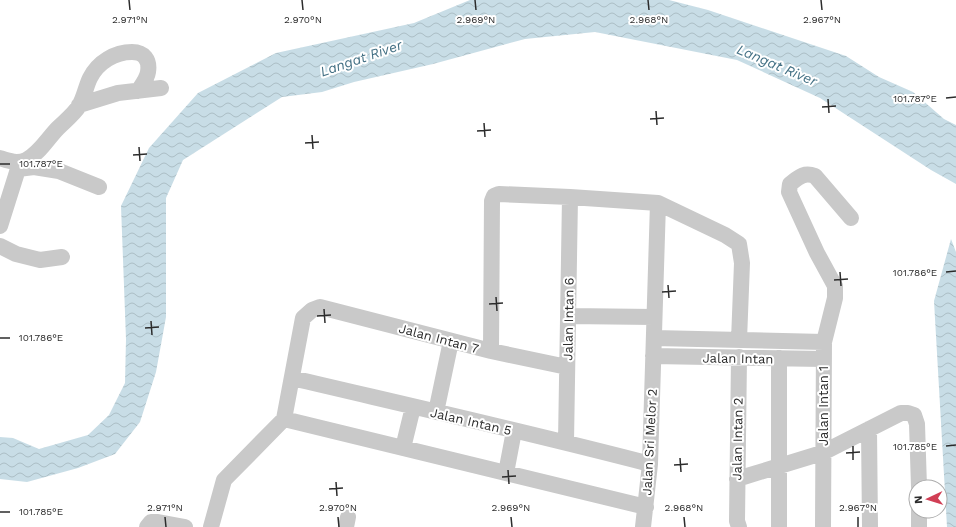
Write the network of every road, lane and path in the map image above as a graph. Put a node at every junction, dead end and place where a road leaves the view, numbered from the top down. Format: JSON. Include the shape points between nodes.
{"nodes":[{"id":1,"x":161,"y":88,"type":"dead end"},
{"id":2,"x":138,"y":91,"type":"junction"},
{"id":3,"x":79,"y":106,"type":"junction"},
{"id":4,"x":11,"y":163,"type":"edge"},
{"id":5,"x":99,"y":187,"type":"dead end"},
{"id":6,"x":570,"y":197,"type":"junction"},
{"id":7,"x":658,"y":203,"type":"junction"},
{"id":8,"x":851,"y":218,"type":"dead end"},
{"id":9,"x":0,"y":226,"type":"edge"},
{"id":10,"x":0,"y":246,"type":"edge"},
{"id":11,"x":62,"y":257,"type":"dead end"},
{"id":12,"x":568,"y":316,"type":"junction"},
{"id":13,"x":654,"y":317,"type":"junction"},
{"id":14,"x":654,"y":338,"type":"junction"},
{"id":15,"x":739,"y":340,"type":"junction"},
{"id":16,"x":451,"y":341,"type":"junction"},
{"id":17,"x":824,"y":342,"type":"junction"},
{"id":18,"x":492,"y":351,"type":"junction"},
{"id":19,"x":653,"y":356,"type":"junction"},
{"id":20,"x":739,"y":357,"type":"junction"},
{"id":21,"x":779,"y":358,"type":"junction"},
{"id":22,"x":823,"y":359,"type":"junction"},
{"id":23,"x":567,"y":367,"type":"junction"},
{"id":24,"x":292,"y":378,"type":"junction"},
{"id":25,"x":413,"y":407,"type":"junction"},
{"id":26,"x":436,"y":412,"type":"junction"},
{"id":27,"x":284,"y":419,"type":"junction"},
{"id":28,"x":869,"y":429,"type":"junction"},
{"id":29,"x":514,"y":431,"type":"junction"},
{"id":30,"x":566,"y":442,"type":"junction"},
{"id":31,"x":402,"y":448,"type":"junction"},
{"id":32,"x":822,"y":453,"type":"junction"},
{"id":33,"x":650,"y":464,"type":"junction"},
{"id":34,"x":778,"y":466,"type":"junction"},
{"id":35,"x":506,"y":473,"type":"junction"},
{"id":36,"x":737,"y":479,"type":"junction"},
{"id":37,"x":919,"y":479,"type":"edge"},
{"id":38,"x":646,"y":508,"type":"junction"},
{"id":39,"x":149,"y":524,"type":"edge"},
{"id":40,"x":738,"y":524,"type":"edge"},
{"id":41,"x":185,"y":527,"type":"edge"},
{"id":42,"x":211,"y":527,"type":"edge"},
{"id":43,"x":643,"y":527,"type":"edge"},
{"id":44,"x":779,"y":527,"type":"edge"},
{"id":45,"x":823,"y":527,"type":"edge"},
{"id":46,"x":870,"y":527,"type":"edge"}],
"edges":[{"from":1,"to":2,"type":"street"},
{"from":2,"to":3,"type":"street","via":[[118,93]]},
{"from":2,"to":3,"type":"street","via":[[146,80],[148,62],[144,55],[128,52],[97,66]]},
{"from":3,"to":4,"type":"street","via":[[36,154],[26,160]]},
{"from":4,"to":5,"type":"street","via":[[58,172]]},
{"from":4,"to":9,"type":"street"},
{"from":6,"to":7,"type":"street"},
{"from":6,"to":12,"type":"street","name":"Jalan Intan 6"},
{"from":6,"to":18,"type":"street","via":[[499,194],[494,196]]},
{"from":7,"to":13,"type":"street","name":"Jalan Sri Melor 2"},
{"from":7,"to":15,"type":"street","via":[[739,244],[742,263]]},
{"from":8,"to":17,"type":"street","name":"Jalan Intan 1","via":[[815,176],[808,174],[798,177],[790,184],[789,192],[835,286],[835,298]]},
{"from":10,"to":11,"type":"street","via":[[16,254],[40,260]]},
{"from":12,"to":13,"type":"street"},
{"from":12,"to":23,"type":"street","name":"Jalan Intan 6"},
{"from":13,"to":14,"type":"street","name":"Jalan Sri Melor 2"},
{"from":14,"to":15,"type":"street"},
{"from":14,"to":19,"type":"street","name":"Jalan Sri Melor 2"},
{"from":15,"to":17,"type":"street"},
{"from":16,"to":18,"type":"street","name":"Jalan Intan 7"},
{"from":16,"to":24,"type":"street","name":"Jalan Intan 7","via":[[320,307],[303,318]]},
{"from":16,"to":26,"type":"street"},
{"from":17,"to":22,"type":"street","name":"Jalan Intan 1"},
{"from":18,"to":23,"type":"street","name":"Jalan Intan 7"},
{"from":19,"to":20,"type":"street","name":"Jalan Intan"},
{"from":19,"to":33,"type":"street","name":"Jalan Sri Melor 2"},
{"from":20,"to":21,"type":"street","name":"Jalan Intan"},
{"from":20,"to":36,"type":"street","name":"Jalan Intan 2"},
{"from":21,"to":22,"type":"street","name":"Jalan Intan"},
{"from":21,"to":34,"type":"street"},
{"from":22,"to":32,"type":"street","name":"Jalan Intan 1"},
{"from":23,"to":30,"type":"street","name":"Jalan Intan 6"},
{"from":24,"to":25,"type":"street","name":"Jalan Intan 5"},
{"from":24,"to":27,"type":"street"},
{"from":25,"to":26,"type":"street","name":"Jalan Intan 5"},
{"from":25,"to":31,"type":"street"},
{"from":26,"to":29,"type":"street","name":"Jalan Intan 5"},
{"from":27,"to":31,"type":"street"},
{"from":27,"to":42,"type":"street","via":[[224,480]]},
{"from":28,"to":32,"type":"street"},
{"from":28,"to":37,"type":"street","via":[[901,413],[914,416],[917,424]]},
{"from":28,"to":46,"type":"street"},
{"from":29,"to":30,"type":"street","name":"Jalan Intan 5"},
{"from":29,"to":35,"type":"street"},
{"from":30,"to":33,"type":"street","name":"Jalan Intan 5"},
{"from":31,"to":35,"type":"street"},
{"from":32,"to":34,"type":"street"},
{"from":32,"to":45,"type":"street","name":"Jalan Intan 1"},
{"from":33,"to":38,"type":"street","name":"Jalan Sri Melor 2"},
{"from":34,"to":36,"type":"street"},
{"from":34,"to":44,"type":"street"},
{"from":35,"to":38,"type":"street"},
{"from":36,"to":40,"type":"street","name":"Jalan Intan 2"},
{"from":38,"to":43,"type":"street","name":"Jalan Sri Melor 2"},
{"from":39,"to":41,"type":"street","via":[[158,522]]}]}
